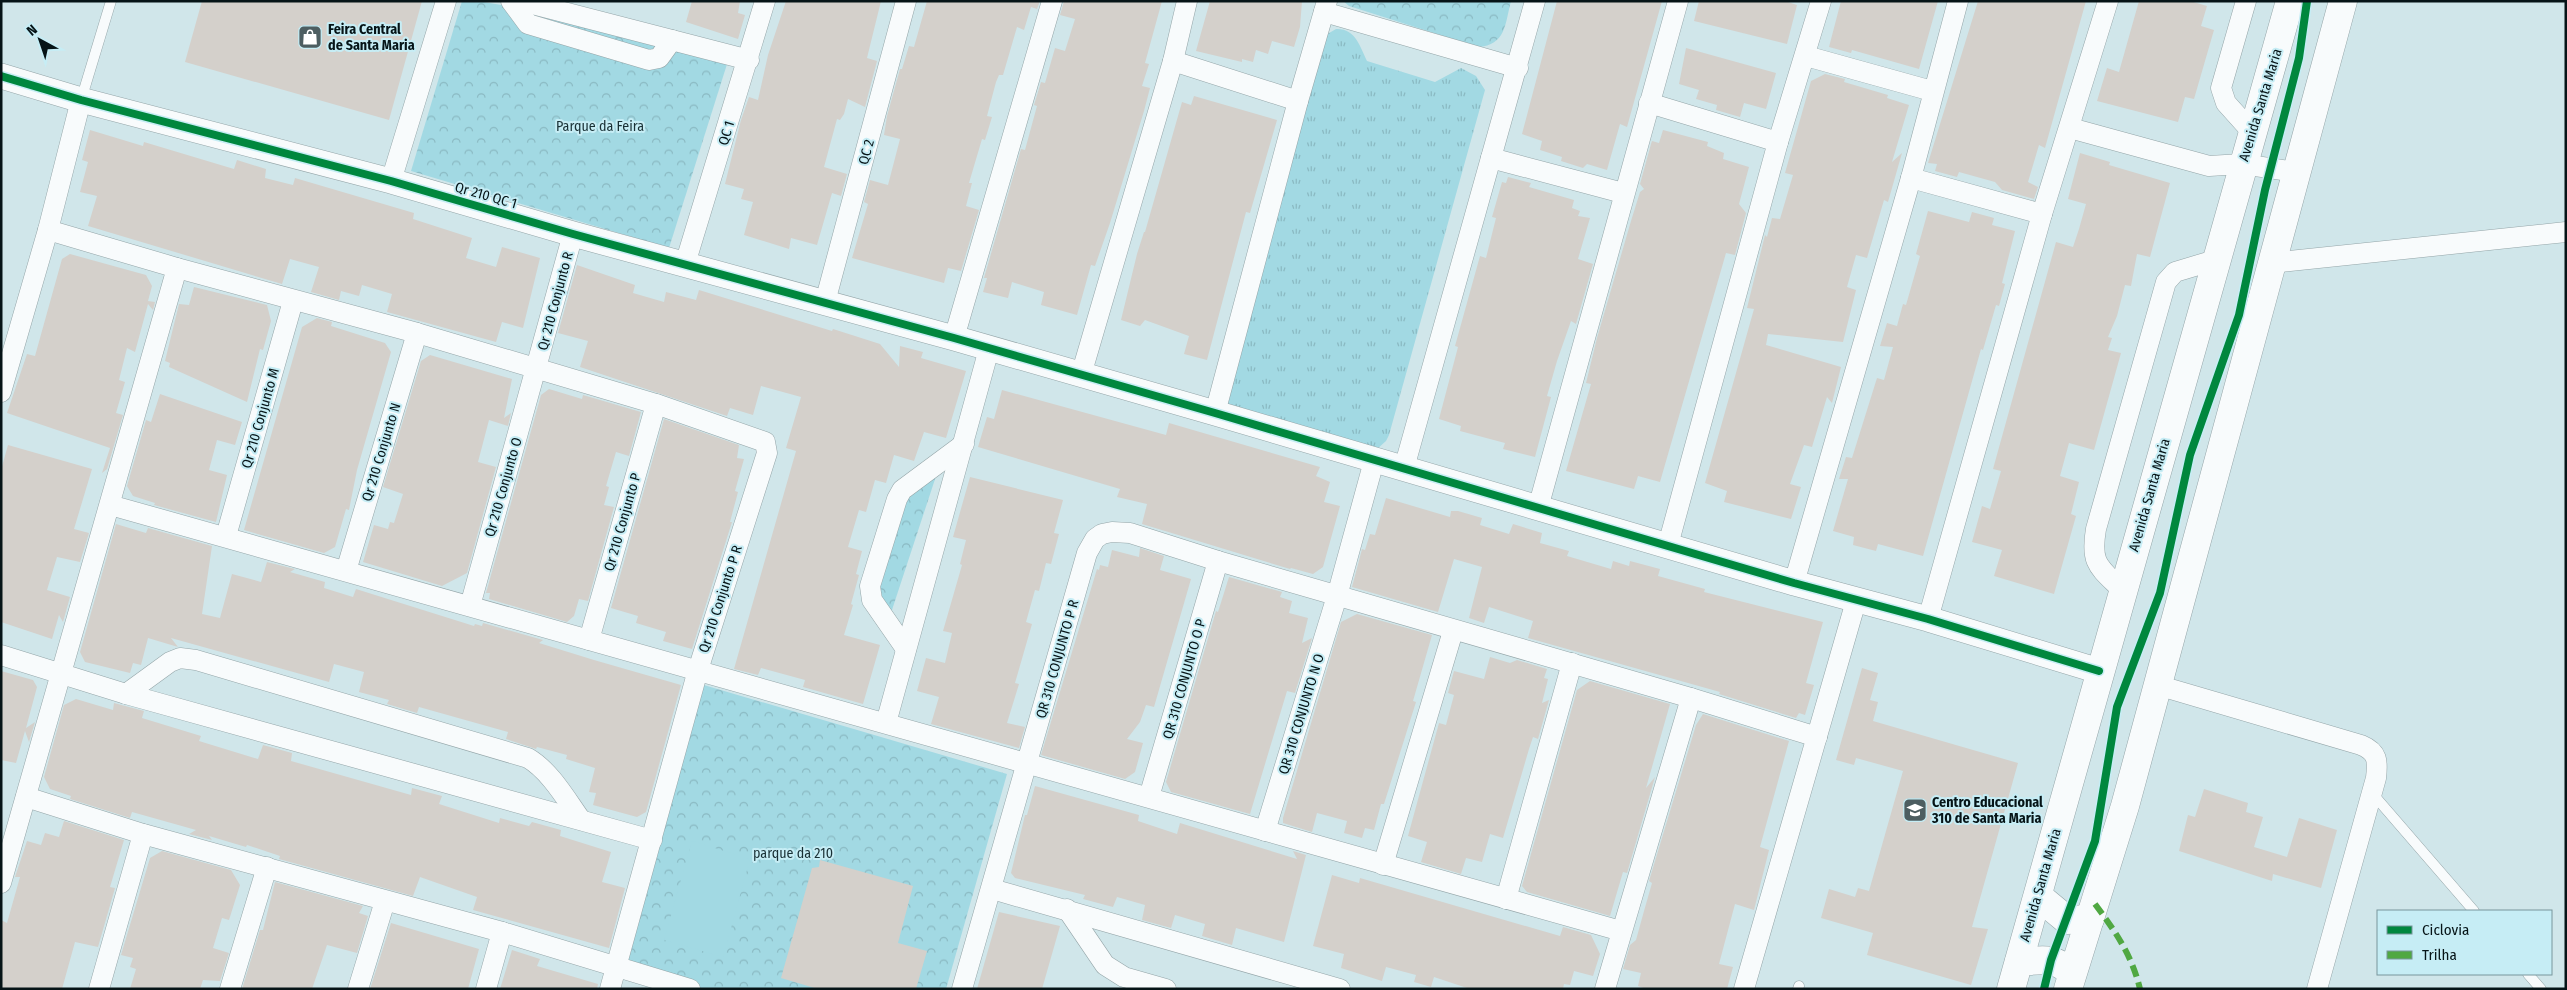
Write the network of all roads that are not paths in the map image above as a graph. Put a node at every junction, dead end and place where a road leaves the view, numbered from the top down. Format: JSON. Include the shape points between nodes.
{"nodes":[{"id":1,"x":111,"y":1,"type":"edge"},
{"id":2,"x":446,"y":1,"type":"edge"},
{"id":3,"x":511,"y":1,"type":"edge"},
{"id":4,"x":521,"y":1,"type":"edge"},
{"id":5,"x":765,"y":1,"type":"edge"},
{"id":6,"x":906,"y":1,"type":"edge"},
{"id":7,"x":1052,"y":1,"type":"edge"},
{"id":8,"x":1187,"y":1,"type":"edge"},
{"id":9,"x":1535,"y":1,"type":"edge"},
{"id":10,"x":1678,"y":1,"type":"edge"},
{"id":11,"x":1821,"y":1,"type":"edge"},
{"id":12,"x":1958,"y":1,"type":"edge"},
{"id":13,"x":2108,"y":1,"type":"edge"},
{"id":14,"x":2246,"y":1,"type":"edge"},
{"id":15,"x":2290,"y":1,"type":"edge"},
{"id":16,"x":2343,"y":1,"type":"edge"},
{"id":17,"x":1326,"y":7,"type":"edge"},
{"id":18,"x":672,"y":40,"type":"junction"},
{"id":19,"x":1806,"y":56,"type":"junction"},
{"id":20,"x":748,"y":60,"type":"junction"},
{"id":21,"x":1173,"y":61,"type":"junction"},
{"id":22,"x":1518,"y":68,"type":"junction"},
{"id":23,"x":1,"y":76,"type":"edge"},
{"id":24,"x":1932,"y":90,"type":"junction"},
{"id":25,"x":81,"y":100,"type":"junction"},
{"id":26,"x":1298,"y":101,"type":"junction"},
{"id":27,"x":1649,"y":103,"type":"junction"},
{"id":28,"x":2070,"y":128,"type":"junction"},
{"id":29,"x":2252,"y":132,"type":"junction"},
{"id":30,"x":1778,"y":142,"type":"junction"},
{"id":31,"x":1491,"y":158,"type":"junction"},
{"id":32,"x":2242,"y":164,"type":"junction"},
{"id":33,"x":2296,"y":172,"type":"junction"},
{"id":34,"x":1910,"y":178,"type":"junction"},
{"id":35,"x":391,"y":181,"type":"junction"},
{"id":36,"x":1623,"y":193,"type":"junction"},
{"id":37,"x":2042,"y":214,"type":"junction"},
{"id":38,"x":48,"y":230,"type":"junction"},
{"id":39,"x":2566,"y":232,"type":"edge"},
{"id":40,"x":573,"y":234,"type":"junction"},
{"id":41,"x":2215,"y":260,"type":"junction"},
{"id":42,"x":2271,"y":263,"type":"junction"},
{"id":43,"x":685,"y":264,"type":"junction"},
{"id":44,"x":177,"y":268,"type":"junction"},
{"id":45,"x":293,"y":301,"type":"junction"},
{"id":46,"x":825,"y":302,"type":"junction"},
{"id":47,"x":417,"y":333,"type":"junction"},
{"id":48,"x":954,"y":338,"type":"junction"},
{"id":49,"x":989,"y":349,"type":"junction"},
{"id":50,"x":537,"y":369,"type":"junction"},
{"id":51,"x":1081,"y":376,"type":"junction"},
{"id":52,"x":1,"y":392,"type":"edge"},
{"id":53,"x":656,"y":404,"type":"junction"},
{"id":54,"x":1215,"y":413,"type":"junction"},
{"id":55,"x":964,"y":444,"type":"junction"},
{"id":56,"x":1374,"y":461,"type":"junction"},
{"id":57,"x":1404,"y":468,"type":"junction"},
{"id":58,"x":110,"y":505,"type":"junction"},
{"id":59,"x":1538,"y":508,"type":"junction"},
{"id":60,"x":226,"y":536,"type":"junction"},
{"id":61,"x":1668,"y":545,"type":"junction"},
{"id":62,"x":1218,"y":561,"type":"junction"},
{"id":63,"x":346,"y":571,"type":"junction"},
{"id":64,"x":1794,"y":583,"type":"junction"},
{"id":65,"x":2122,"y":590,"type":"junction"},
{"id":66,"x":1337,"y":596,"type":"junction"},
{"id":67,"x":1856,"y":601,"type":"junction"},
{"id":68,"x":470,"y":606,"type":"junction"},
{"id":69,"x":1928,"y":619,"type":"junction"},
{"id":70,"x":1452,"y":631,"type":"junction"},
{"id":71,"x":589,"y":640,"type":"junction"},
{"id":72,"x":906,"y":649,"type":"junction"},
{"id":73,"x":1,"y":655,"type":"edge"},
{"id":74,"x":1572,"y":663,"type":"junction"},
{"id":75,"x":698,"y":670,"type":"junction"},
{"id":76,"x":2099,"y":671,"type":"junction"},
{"id":77,"x":60,"y":673,"type":"junction"},
{"id":78,"x":2157,"y":685,"type":"junction"},
{"id":79,"x":126,"y":694,"type":"junction"},
{"id":80,"x":1691,"y":698,"type":"junction"},
{"id":81,"x":886,"y":723,"type":"junction"},
{"id":82,"x":1817,"y":738,"type":"junction"},
{"id":83,"x":1026,"y":765,"type":"junction"},
{"id":84,"x":2372,"y":792,"type":"junction"},
{"id":85,"x":26,"y":797,"type":"junction"},
{"id":86,"x":1149,"y":797,"type":"junction"},
{"id":87,"x":582,"y":820,"type":"junction"},
{"id":88,"x":1265,"y":831,"type":"junction"},
{"id":89,"x":142,"y":834,"type":"junction"},
{"id":90,"x":652,"y":840,"type":"junction"},
{"id":91,"x":1383,"y":865,"type":"junction"},
{"id":92,"x":267,"y":867,"type":"junction"},
{"id":93,"x":1,"y":883,"type":"edge"},
{"id":94,"x":992,"y":888,"type":"junction"},
{"id":95,"x":2038,"y":896,"type":"junction"},
{"id":96,"x":1506,"y":898,"type":"junction"},
{"id":97,"x":385,"y":901,"type":"junction"},
{"id":98,"x":1067,"y":909,"type":"junction"},
{"id":99,"x":2473,"y":910,"type":"edge"},
{"id":100,"x":2090,"y":919,"type":"junction"},
{"id":101,"x":1622,"y":931,"type":"junction"},
{"id":102,"x":502,"y":932,"type":"junction"},
{"id":103,"x":2019,"y":962,"type":"junction"},
{"id":104,"x":616,"y":967,"type":"junction"},
{"id":105,"x":2529,"y":975,"type":"edge"},
{"id":106,"x":2070,"y":981,"type":"edge"},
{"id":107,"x":99,"y":989,"type":"edge"},
{"id":108,"x":230,"y":989,"type":"edge"},
{"id":109,"x":358,"y":989,"type":"edge"},
{"id":110,"x":486,"y":989,"type":"edge"},
{"id":111,"x":610,"y":989,"type":"edge"},
{"id":112,"x":690,"y":989,"type":"edge"},
{"id":113,"x":962,"y":989,"type":"edge"},
{"id":114,"x":1166,"y":989,"type":"edge"},
{"id":115,"x":1340,"y":989,"type":"edge"},
{"id":116,"x":1605,"y":989,"type":"edge"},
{"id":117,"x":1744,"y":989,"type":"edge"},
{"id":118,"x":2010,"y":989,"type":"edge"},
{"id":119,"x":2317,"y":989,"type":"edge"},
{"id":120,"x":2541,"y":989,"type":"edge"}],
"edges":[{"from":1,"to":25,"type":"lane"},
{"from":2,"to":35,"type":"street"},
{"from":3,"to":18,"type":"street","via":[[528,24],[649,60],[658,58]]},
{"from":4,"to":18,"type":"street"},
{"from":5,"to":20,"type":"street","name":"QC 1"},
{"from":6,"to":46,"type":"street","name":"QC 2"},
{"from":7,"to":48,"type":"street"},
{"from":8,"to":21,"type":"street"},
{"from":9,"to":22,"type":"street"},
{"from":10,"to":27,"type":"street"},
{"from":11,"to":19,"type":"street"},
{"from":12,"to":24,"type":"street"},
{"from":13,"to":28,"type":"street"},
{"from":14,"to":29,"type":"street","via":[[2221,88],[2226,103]]},
{"from":15,"to":29,"type":"main road","name":"Avenida Santa Maria"},
{"from":16,"to":33,"type":"main road"},
{"from":17,"to":22,"type":"street"},
{"from":17,"to":26,"type":"street"},
{"from":18,"to":20,"type":"street"},
{"from":19,"to":24,"type":"street"},
{"from":19,"to":30,"type":"street"},
{"from":20,"to":43,"type":"street","name":"QC 1"},
{"from":21,"to":26,"type":"street"},
{"from":21,"to":51,"type":"street"},
{"from":22,"to":31,"type":"street"},
{"from":23,"to":25,"type":"street","name":"Qr 210 QC 1"},
{"from":24,"to":34,"type":"street"},
{"from":25,"to":35,"type":"street","name":"Qr 210 QC 1"},
{"from":25,"to":38,"type":"street"},
{"from":26,"to":54,"type":"street"},
{"from":27,"to":30,"type":"street"},
{"from":27,"to":36,"type":"street"},
{"from":28,"to":32,"type":"street","via":[[2209,166]]},
{"from":28,"to":37,"type":"street"},
{"from":29,"to":32,"type":"main road","name":"Avenida Santa Maria"},
{"from":30,"to":61,"type":"street"},
{"from":31,"to":36,"type":"street"},
{"from":31,"to":57,"type":"street"},
{"from":32,"to":33,"type":"street"},
{"from":32,"to":41,"type":"main road","name":"Avenida Santa Maria"},
{"from":33,"to":42,"type":"main road"},
{"from":34,"to":37,"type":"street"},
{"from":34,"to":64,"type":"street"},
{"from":35,"to":40,"type":"street","name":"Qr 210 QC 1"},
{"from":36,"to":59,"type":"street"},
{"from":37,"to":69,"type":"street"},
{"from":38,"to":44,"type":"street","name":"Qr 210 Conjunto P R"},
{"from":38,"to":52,"type":"street"},
{"from":39,"to":42,"type":"street"},
{"from":40,"to":43,"type":"street","name":"Qr 210 QC 1"},
{"from":40,"to":50,"type":"street","name":"Qr 210 Conjunto R"},
{"from":41,"to":65,"type":"main road","name":"Avenida Santa Maria"},
{"from":41,"to":65,"type":"street","via":[[2175,272],[2166,282],[2107,491],[2092,550],[2100,569]]},
{"from":42,"to":78,"type":"main road"},
{"from":43,"to":46,"type":"street","name":"Qr 210 QC 1"},
{"from":44,"to":45,"type":"street","name":"Qr 210 Conjunto P R"},
{"from":44,"to":58,"type":"street"},
{"from":45,"to":47,"type":"street","name":"Qr 210 Conjunto P R"},
{"from":45,"to":60,"type":"street","name":"Qr 210 Conjunto M"},
{"from":46,"to":48,"type":"street","name":"Qr 210 QC 1"},
{"from":47,"to":50,"type":"street","name":"Qr 210 Conjunto P R"},
{"from":47,"to":63,"type":"street","name":"Qr 210 Conjunto N"},
{"from":48,"to":49,"type":"street","name":"Qr 210 QC 1"},
{"from":49,"to":51,"type":"street","name":"Qr 210 QC 1"},
{"from":49,"to":55,"type":"street"},
{"from":50,"to":53,"type":"street","name":"Qr 210 Conjunto P R"},
{"from":50,"to":68,"type":"street","name":"Qr 210 Conjunto O"},
{"from":51,"to":54,"type":"street","name":"Qr 210 QC 1"},
{"from":53,"to":71,"type":"street","name":"Qr 210 Conjunto P"},
{"from":53,"to":75,"type":"street","name":"Qr 210 Conjunto P R","via":[[758,438],[765,442],[768,450]]},
{"from":54,"to":56,"type":"street","name":"Qr 210 QC 1"},
{"from":55,"to":72,"type":"street"},
{"from":55,"to":72,"type":"street","via":[[902,490],[870,586],[872,600]]},
{"from":56,"to":57,"type":"street","name":"Qr 210 QC 1"},
{"from":56,"to":66,"type":"street","name":"QR 310 CONJUNTO N O"},
{"from":57,"to":59,"type":"street","name":"Qr 210 QC 1"},
{"from":58,"to":60,"type":"street"},
{"from":58,"to":77,"type":"street"},
{"from":59,"to":61,"type":"street","name":"Qr 210 QC 1"},
{"from":60,"to":63,"type":"street"},
{"from":61,"to":64,"type":"street","name":"Qr 210 QC 1"},
{"from":62,"to":66,"type":"street"},
{"from":62,"to":83,"type":"street","name":"QR 310 CONJUNTO P R","via":[[1130,533],[1112,532],[1095,539],[1087,553]]},
{"from":62,"to":86,"type":"street","name":"QR 310 CONJUNTO O P"},
{"from":63,"to":68,"type":"street"},
{"from":64,"to":67,"type":"street","name":"Qr 210 QC 1"},
{"from":65,"to":76,"type":"main road","name":"Avenida Santa Maria"},
{"from":66,"to":70,"type":"street"},
{"from":66,"to":88,"type":"street","name":"QR 310 CONJUNTO N O"},
{"from":67,"to":69,"type":"street","name":"Qr 210 QC 1"},
{"from":67,"to":82,"type":"street"},
{"from":68,"to":71,"type":"street"},
{"from":69,"to":76,"type":"street","name":"Qr 210 QC 1"},
{"from":70,"to":74,"type":"street"},
{"from":70,"to":91,"type":"street"},
{"from":71,"to":75,"type":"street"},
{"from":72,"to":81,"type":"street"},
{"from":73,"to":77,"type":"street"},
{"from":74,"to":80,"type":"street"},
{"from":74,"to":96,"type":"street"},
{"from":75,"to":81,"type":"street"},
{"from":75,"to":90,"type":"street","name":"Qr 210 Conjunto P R"},
{"from":76,"to":95,"type":"main road","name":"Avenida Santa Maria"},
{"from":77,"to":79,"type":"street"},
{"from":77,"to":85,"type":"street"},
{"from":78,"to":84,"type":"street","via":[[2372,750],[2378,763]]},
{"from":78,"to":100,"type":"main road","via":[[2125,806]]},
{"from":79,"to":87,"type":"street"},
{"from":79,"to":87,"type":"street","via":[[170,662],[180,658],[196,660],[528,758],[556,785]]},
{"from":80,"to":82,"type":"street"},
{"from":80,"to":101,"type":"street"},
{"from":81,"to":83,"type":"street"},
{"from":82,"to":117,"type":"street"},
{"from":83,"to":86,"type":"street"},
{"from":83,"to":94,"type":"street","name":"QR 310 CONJUNTO P R"},
{"from":84,"to":99,"type":"lane"},
{"from":84,"to":119,"type":"street"},
{"from":85,"to":89,"type":"street"},
{"from":85,"to":93,"type":"street"},
{"from":86,"to":88,"type":"street"},
{"from":87,"to":90,"type":"street"},
{"from":88,"to":91,"type":"street"},
{"from":89,"to":92,"type":"street"},
{"from":89,"to":107,"type":"street"},
{"from":90,"to":104,"type":"street","name":"Qr 210 Conjunto P R"},
{"from":91,"to":96,"type":"street"},
{"from":92,"to":97,"type":"street"},
{"from":92,"to":108,"type":"street"},
{"from":94,"to":98,"type":"street"},
{"from":94,"to":113,"type":"street","name":"QR 310 CONJUNTO P R"},
{"from":95,"to":100,"type":"main road","via":[[2067,920]]},
{"from":95,"to":103,"type":"main road","name":"Avenida Santa Maria"},
{"from":96,"to":101,"type":"street"},
{"from":97,"to":102,"type":"street"},
{"from":97,"to":109,"type":"street"},
{"from":98,"to":114,"type":"street","via":[[1112,972]]},
{"from":98,"to":115,"type":"street"},
{"from":100,"to":106,"type":"main road"},
{"from":101,"to":116,"type":"street"},
{"from":102,"to":104,"type":"street"},
{"from":102,"to":110,"type":"street"},
{"from":103,"to":106,"type":"main road","via":[[2059,962]]},
{"from":103,"to":118,"type":"main road","name":"Avenida Santa Maria"},
{"from":104,"to":111,"type":"street","name":"Qr 210 Conjunto P R"},
{"from":104,"to":112,"type":"street"},
{"from":105,"to":120,"type":"lane"}]}
